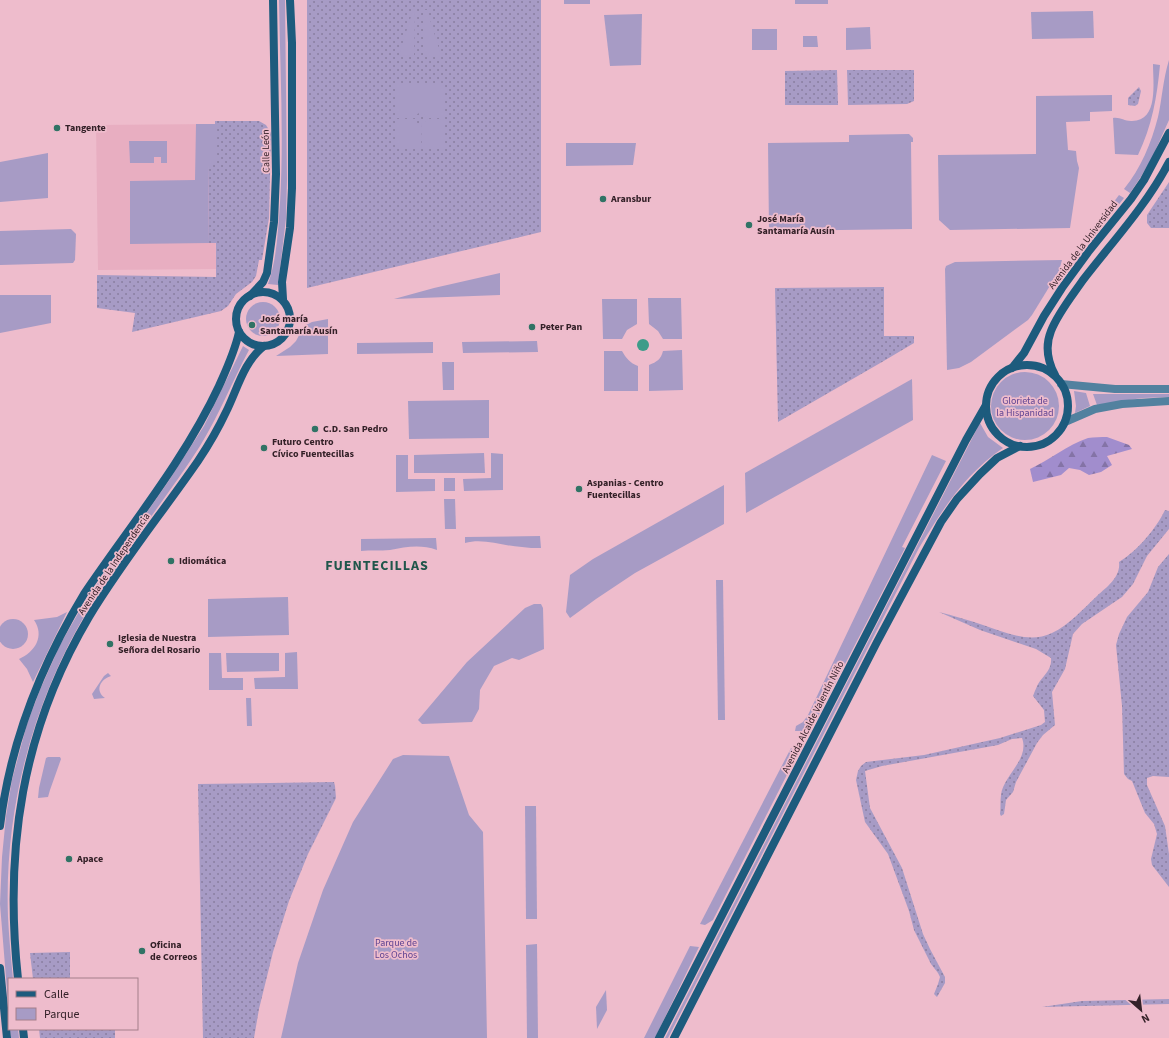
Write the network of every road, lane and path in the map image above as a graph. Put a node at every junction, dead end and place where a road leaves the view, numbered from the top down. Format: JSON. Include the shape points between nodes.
{"nodes":[{"id":1,"x":273,"y":0,"type":"edge"},
{"id":2,"x":290,"y":0,"type":"edge"},
{"id":3,"x":1169,"y":134,"type":"edge"},
{"id":4,"x":1169,"y":162,"type":"edge"},
{"id":5,"x":250,"y":296,"type":"junction"},
{"id":6,"x":283,"y":300,"type":"junction"},
{"id":7,"x":239,"y":332,"type":"junction"},
{"id":8,"x":264,"y":346,"type":"junction"},
{"id":9,"x":1012,"y":368,"type":"junction"},
{"id":10,"x":1055,"y":376,"type":"junction"},
{"id":11,"x":1062,"y":384,"type":"junction"},
{"id":12,"x":1169,"y":389,"type":"edge"},
{"id":13,"x":1169,"y":401,"type":"edge"},
{"id":14,"x":986,"y":405,"type":"junction"},
{"id":15,"x":1065,"y":422,"type":"junction"},
{"id":16,"x":1020,"y":446,"type":"junction"},
{"id":17,"x":0,"y":826,"type":"edge"},
{"id":18,"x":0,"y":968,"type":"edge"},
{"id":19,"x":18,"y":978,"type":"edge"},
{"id":20,"x":7,"y":1038,"type":"edge"},
{"id":21,"x":659,"y":1038,"type":"edge"},
{"id":22,"x":674,"y":1038,"type":"edge"}],
"edges":[{"from":1,"to":5,"type":"main road","name":"Calle León","via":[[276,174],[274,222],[267,273],[263,282]]},
{"from":2,"to":6,"type":"main road","via":[[292,188],[290,228],[282,282]]},
{"from":3,"to":9,"type":"main road","name":"Avenida de la Universidad","via":[[1144,180],[1062,288],[1024,353]]},
{"from":4,"to":10,"type":"main road","via":[[1138,211],[1098,260],[1057,320],[1051,332],[1048,349],[1049,363]]},
{"from":5,"to":6,"type":"main road","via":[[260,292],[270,293]]},
{"from":5,"to":7,"type":"main road","via":[[242,302],[237,311],[236,324]]},
{"from":6,"to":8,"type":"main road","via":[[291,319],[287,332],[280,341]]},
{"from":7,"to":8,"type":"main road","via":[[254,345]]},
{"from":7,"to":17,"type":"main road","name":"Avenida de la Independencia","via":[[233,355],[198,426],[84,594],[43,671],[17,742]]},
{"from":8,"to":19,"type":"main road","name":"Avenida de la Independencia","via":[[248,364],[225,413],[198,460],[89,617],[45,712],[26,774],[14,850],[13,906]]},
{"from":9,"to":10,"type":"main road","via":[[1028,365],[1047,370]]},
{"from":9,"to":14,"type":"main road","via":[[995,380]]},
{"from":10,"to":11,"type":"main road"},
{"from":11,"to":12,"type":"street","via":[[1115,389]]},
{"from":11,"to":15,"type":"main road","via":[[1068,402]]},
{"from":13,"to":15,"type":"street","via":[[1122,404],[1095,409]]},
{"from":14,"to":16,"type":"main road","via":[[992,428],[1009,443]]},
{"from":14,"to":21,"type":"main road","name":"Avenida Alcalde Valentín Niño"},
{"from":15,"to":16,"type":"main road","via":[[1051,439],[1042,444]]},
{"from":16,"to":22,"type":"main road","via":[[997,458],[976,478],[941,522],[876,642]]},
{"from":18,"to":20,"type":"main road"}]}
